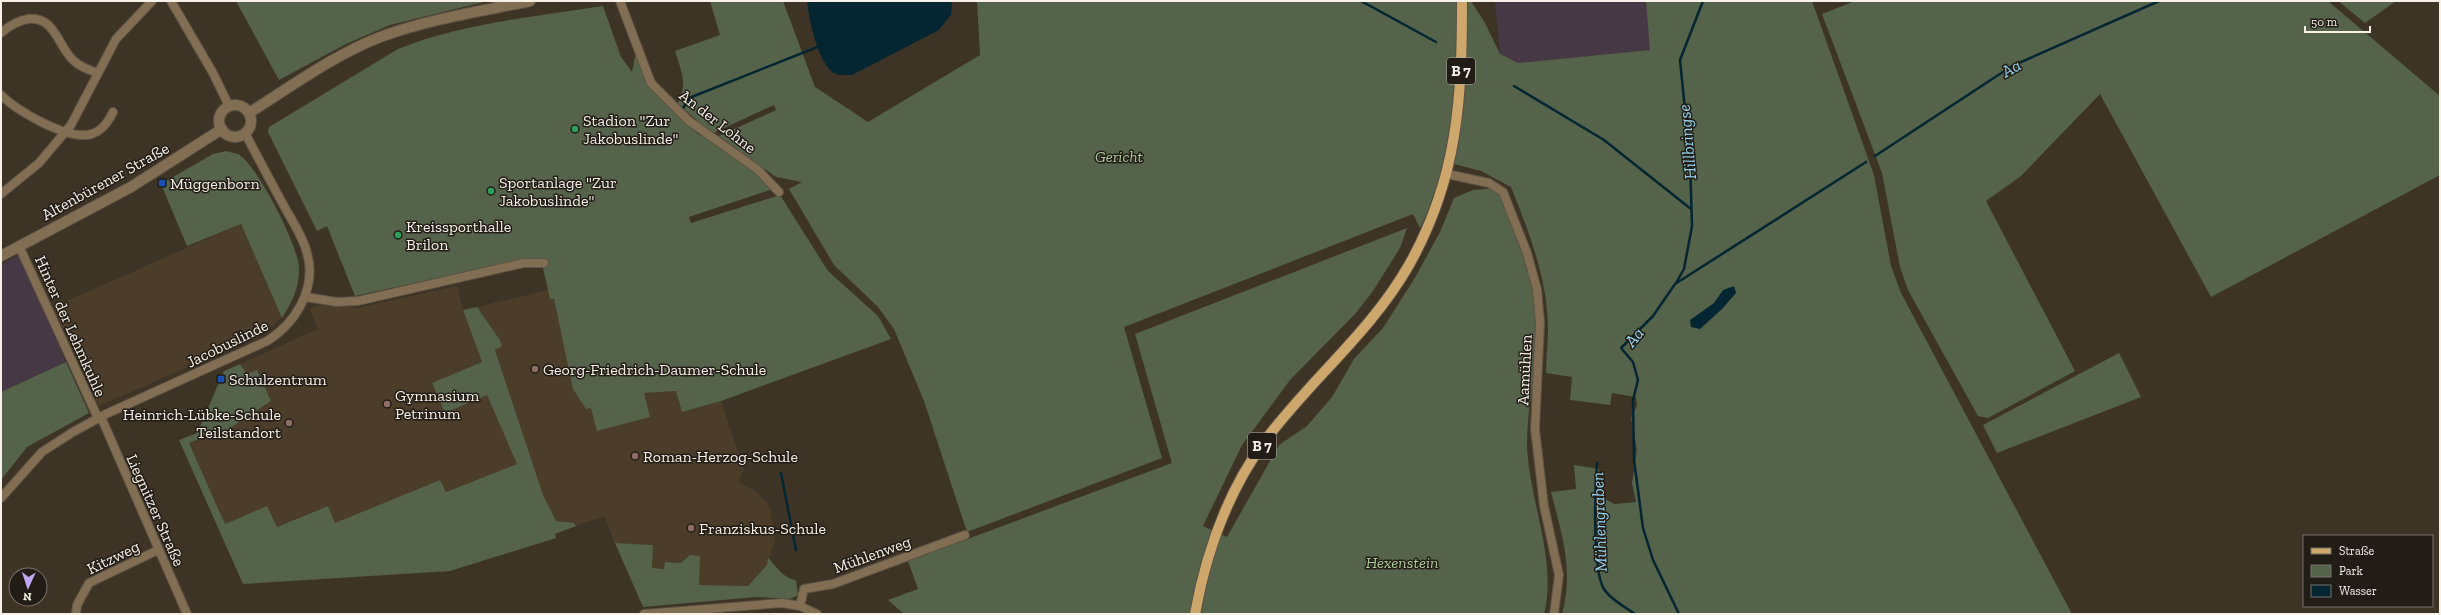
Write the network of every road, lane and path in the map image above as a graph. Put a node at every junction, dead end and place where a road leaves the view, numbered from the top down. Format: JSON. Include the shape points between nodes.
{"nodes":[{"id":1,"x":152,"y":1,"type":"edge"},
{"id":2,"x":171,"y":1,"type":"edge"},
{"id":3,"x":530,"y":1,"type":"edge"},
{"id":4,"x":620,"y":1,"type":"edge"},
{"id":5,"x":1462,"y":1,"type":"edge"},
{"id":6,"x":1,"y":33,"type":"edge"},
{"id":7,"x":98,"y":73,"type":"junction"},
{"id":8,"x":1,"y":95,"type":"edge"},
{"id":9,"x":229,"y":106,"type":"junction"},
{"id":10,"x":113,"y":112,"type":"dead end"},
{"id":11,"x":249,"y":113,"type":"junction"},
{"id":12,"x":222,"y":129,"type":"junction"},
{"id":13,"x":66,"y":132,"type":"junction"},
{"id":14,"x":245,"y":133,"type":"junction"},
{"id":15,"x":1447,"y":174,"type":"junction"},
{"id":16,"x":780,"y":192,"type":"dead end"},
{"id":17,"x":1,"y":194,"type":"edge"},
{"id":18,"x":19,"y":246,"type":"junction"},
{"id":19,"x":1,"y":256,"type":"edge"},
{"id":20,"x":544,"y":263,"type":"dead end"},
{"id":21,"x":305,"y":297,"type":"junction"},
{"id":22,"x":99,"y":418,"type":"junction"},
{"id":23,"x":1,"y":498,"type":"edge"},
{"id":24,"x":965,"y":535,"type":"dead end"},
{"id":25,"x":158,"y":550,"type":"junction"},
{"id":26,"x":800,"y":606,"type":"junction"},
{"id":27,"x":76,"y":614,"type":"edge"},
{"id":28,"x":187,"y":614,"type":"edge"},
{"id":29,"x":644,"y":614,"type":"edge"},
{"id":30,"x":817,"y":614,"type":"edge"},
{"id":31,"x":1195,"y":614,"type":"edge"},
{"id":32,"x":1554,"y":614,"type":"edge"}],
"edges":[{"from":1,"to":7,"type":"street","via":[[116,38]]},
{"from":2,"to":9,"type":"street"},
{"from":3,"to":11,"type":"street","via":[[383,36],[315,70]]},
{"from":4,"to":16,"type":"street","name":"An der Lohne","via":[[651,83],[689,121],[757,169]]},
{"from":5,"to":15,"type":"main road","number":"B 7","via":[[1459,111]]},
{"from":6,"to":7,"type":"street","via":[[23,20],[32,18],[43,21],[54,31],[74,61]]},
{"from":7,"to":13,"type":"street","via":[[83,106]]},
{"from":8,"to":13,"type":"street","via":[[15,106]]},
{"from":9,"to":11,"type":"street","via":[[242,107]]},
{"from":9,"to":12,"type":"street","via":[[220,116]]},
{"from":10,"to":13,"type":"street","via":[[104,126],[94,133],[82,135]]},
{"from":11,"to":14,"type":"street","via":[[251,124]]},
{"from":12,"to":14,"type":"street","via":[[235,136]]},
{"from":12,"to":18,"type":"street","name":"Altenbürener Straße","via":[[131,187]]},
{"from":13,"to":17,"type":"street","via":[[39,163]]},
{"from":14,"to":21,"type":"street","name":"Jacobuslinde","via":[[304,244],[309,269]]},
{"from":15,"to":31,"type":"main road","number":"B 7","via":[[1425,232],[1396,284],[1360,331],[1282,420],[1249,466],[1212,543]]},
{"from":15,"to":32,"type":"street","name":"Aamühlen","via":[[1489,183],[1503,192],[1527,253],[1538,293],[1540,323],[1535,429],[1544,506],[1559,575]]},
{"from":18,"to":19,"type":"street","name":"Altenbürener Straße"},
{"from":18,"to":22,"type":"street","name":"Hinter der Lehmkuhle"},
{"from":20,"to":21,"type":"street","via":[[524,263],[358,301],[337,302]]},
{"from":21,"to":22,"type":"street","name":"Jacobuslinde","via":[[288,324],[267,342]]},
{"from":22,"to":23,"type":"street","name":"Jacobuslinde","via":[[42,452]]},
{"from":22,"to":25,"type":"street","name":"Liegnitzer Straße"},
{"from":24,"to":26,"type":"street","name":"Mühlenweg","via":[[832,584],[804,589]]},
{"from":25,"to":27,"type":"street","name":"Kitzweg","via":[[89,583],[76,605]]},
{"from":25,"to":28,"type":"street","name":"Liegnitzer Straße"},
{"from":26,"to":29,"type":"street","via":[[775,603]]},
{"from":26,"to":30,"type":"street"}]}
